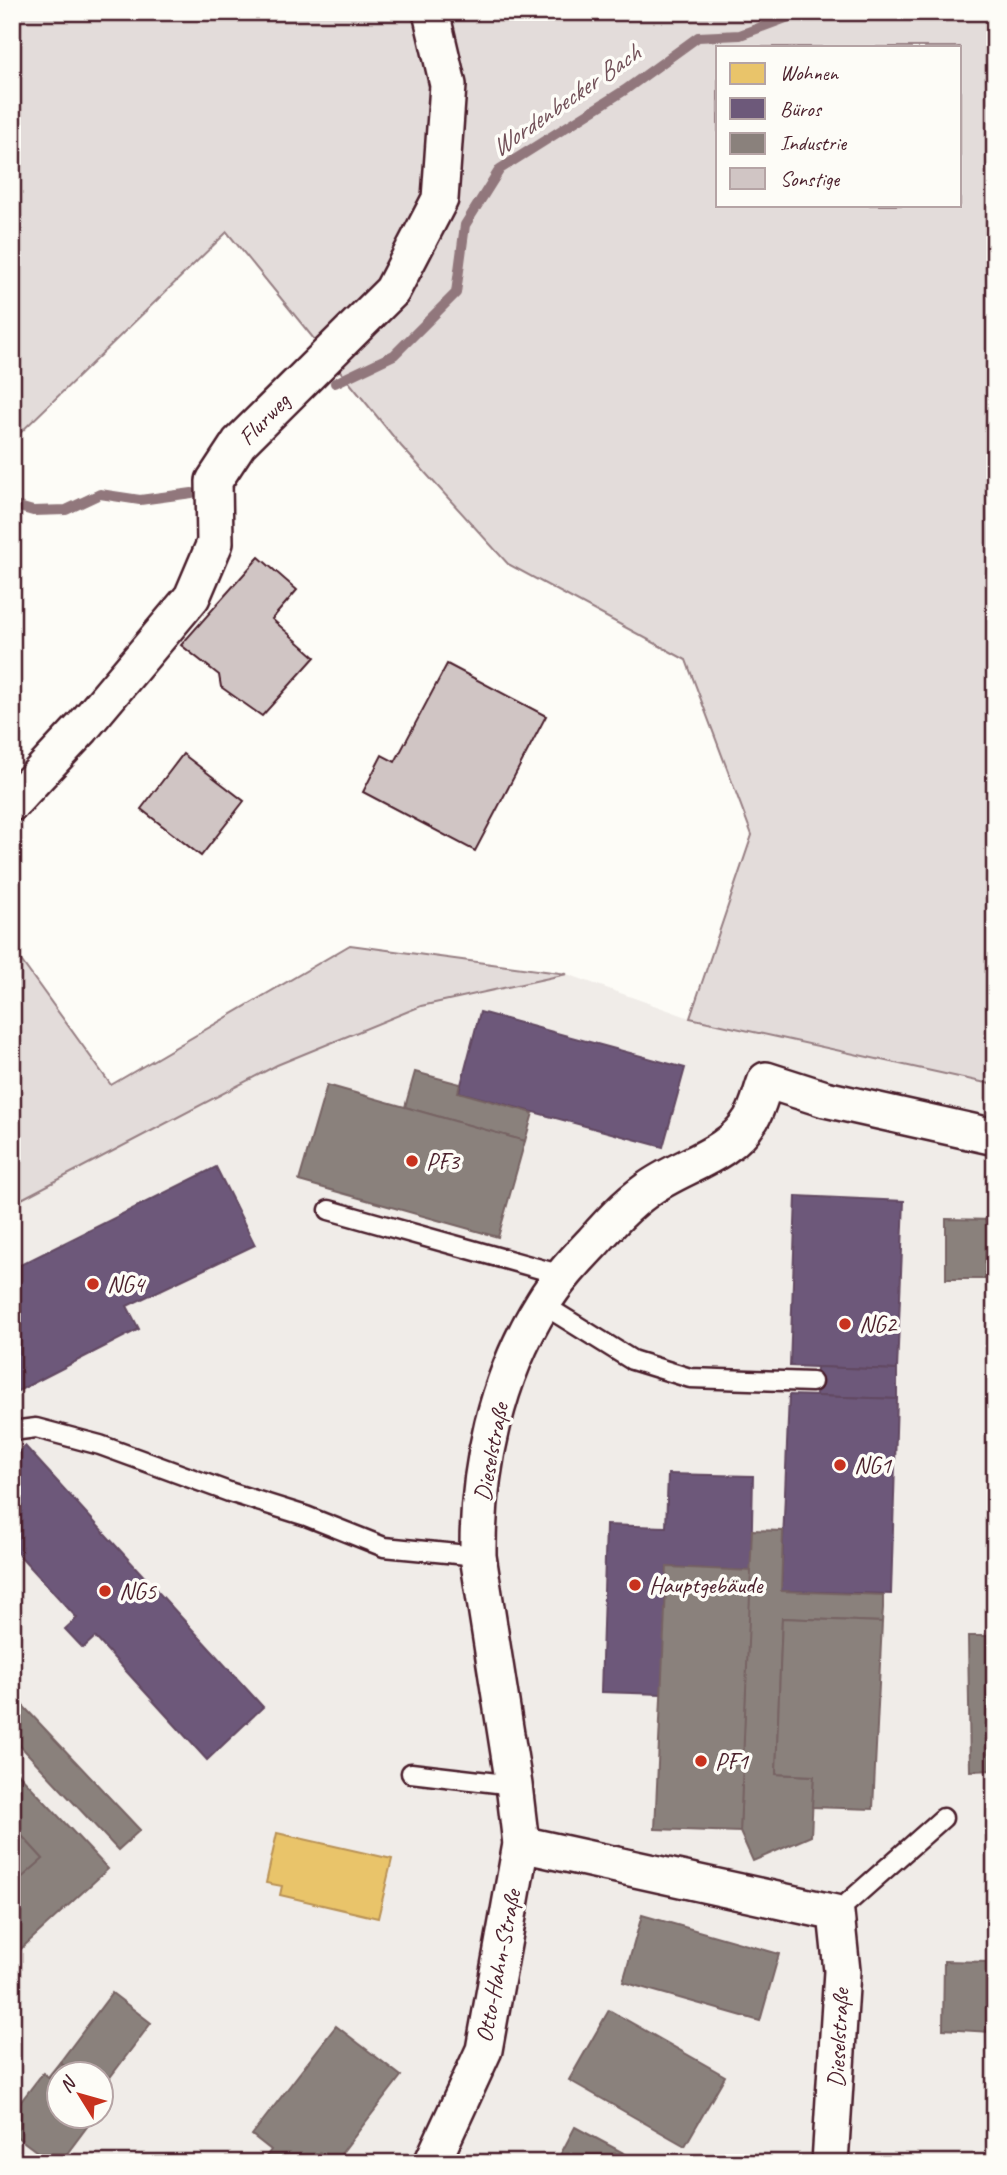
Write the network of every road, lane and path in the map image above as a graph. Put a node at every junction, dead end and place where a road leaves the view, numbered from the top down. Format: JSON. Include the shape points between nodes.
{"nodes":[{"id":1,"x":431,"y":12,"type":"edge"},
{"id":2,"x":12,"y":803,"type":"edge"},
{"id":3,"x":995,"y":1137,"type":"edge"},
{"id":4,"x":329,"y":1210,"type":"dead end"},
{"id":5,"x":562,"y":1275,"type":"junction"},
{"id":6,"x":542,"y":1304,"type":"junction"},
{"id":7,"x":812,"y":1382,"type":"dead end"},
{"id":8,"x":12,"y":1432,"type":"edge"},
{"id":9,"x":478,"y":1556,"type":"junction"},
{"id":10,"x":411,"y":1773,"type":"dead end"},
{"id":11,"x":514,"y":1785,"type":"junction"},
{"id":12,"x":943,"y":1818,"type":"dead end"},
{"id":13,"x":521,"y":1844,"type":"junction"},
{"id":14,"x":836,"y":1913,"type":"junction"},
{"id":15,"x":432,"y":2163,"type":"edge"},
{"id":16,"x":830,"y":2163,"type":"edge"}],
"edges":[{"from":1,"to":2,"type":"street","name":"Flurweg","via":[[448,85],[440,199],[391,291],[239,443],[214,481],[215,543],[192,597]]},
{"from":3,"to":5,"type":"street","name":"Dieselstraße","via":[[825,1099],[766,1080],[752,1118],[741,1132],[722,1149],[648,1189],[621,1211]]},
{"from":4,"to":5,"type":"lane"},
{"from":5,"to":6,"type":"street","name":"Dieselstraße"},
{"from":6,"to":7,"type":"lane","via":[[632,1360],[690,1378]]},
{"from":6,"to":9,"type":"street","name":"Dieselstraße","via":[[510,1366],[488,1444]]},
{"from":8,"to":9,"type":"lane","via":[[36,1428],[100,1445],[384,1547]]},
{"from":9,"to":11,"type":"street","name":"Dieselstraße"},
{"from":10,"to":11,"type":"lane"},
{"from":11,"to":13,"type":"street","name":"Dieselstraße"},
{"from":12,"to":14,"type":"lane"},
{"from":13,"to":14,"type":"street"},
{"from":13,"to":15,"type":"street","name":"Otto-Hahn-Straße","via":[[484,2050]]},
{"from":14,"to":16,"type":"street","name":"Dieselstraße","via":[[842,1971]]}]}
